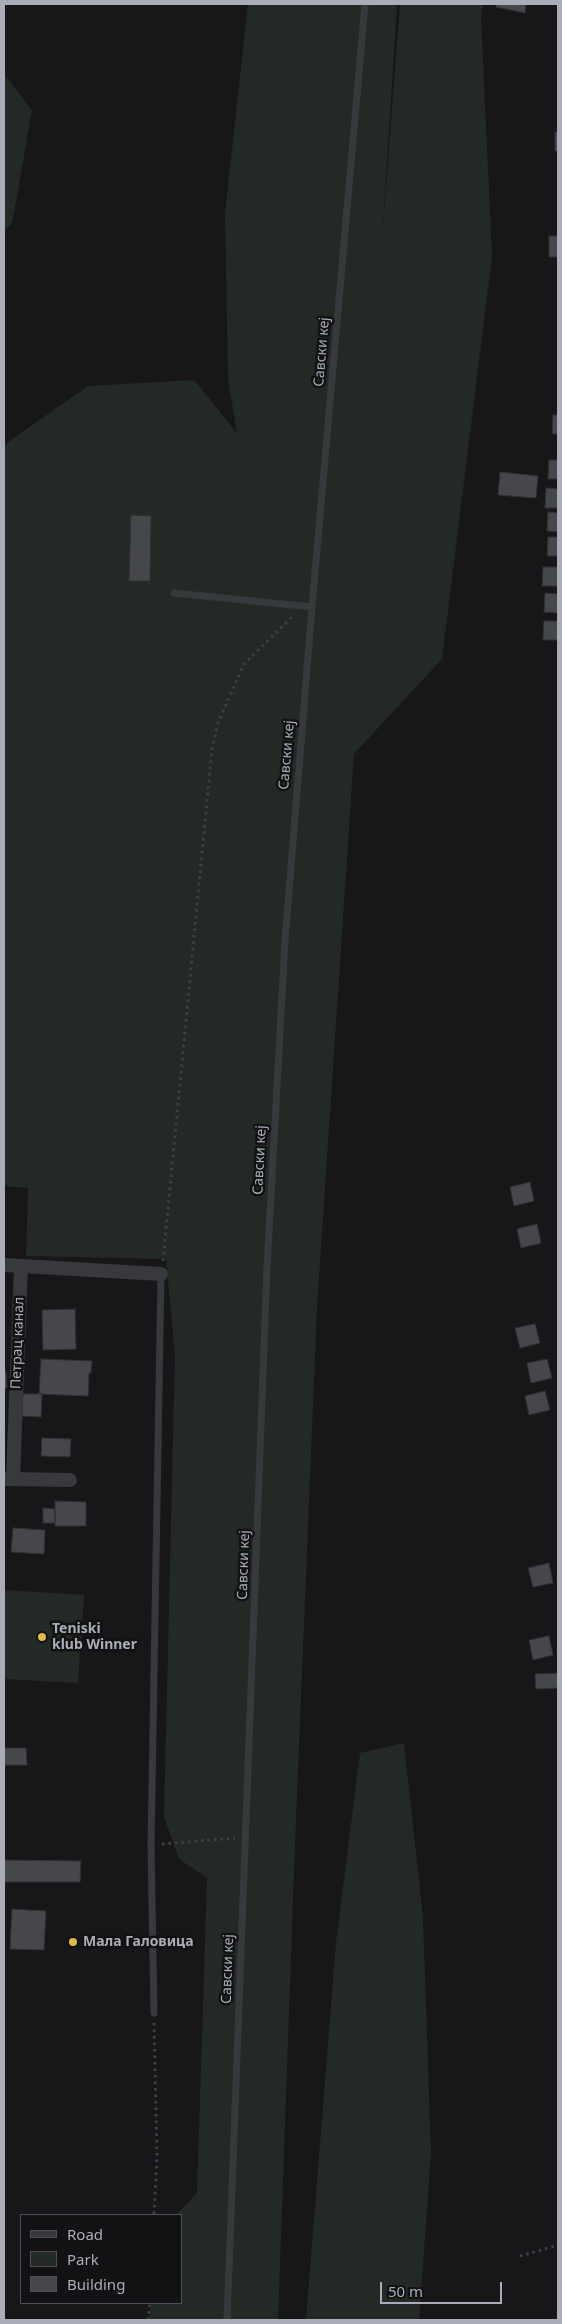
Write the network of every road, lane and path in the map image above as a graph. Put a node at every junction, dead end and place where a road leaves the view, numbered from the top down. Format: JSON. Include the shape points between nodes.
{"nodes":[{"id":1,"x":365,"y":4,"type":"edge"},
{"id":2,"x":174,"y":593,"type":"dead end"},
{"id":3,"x":303,"y":605,"type":"junction"},
{"id":4,"x":312,"y":607,"type":"junction"},
{"id":5,"x":4,"y":1265,"type":"edge"},
{"id":6,"x":21,"y":1266,"type":"junction"},
{"id":7,"x":161,"y":1274,"type":"junction"},
{"id":8,"x":8,"y":1479,"type":"edge"},
{"id":9,"x":70,"y":1480,"type":"dead end"},
{"id":10,"x":246,"y":1838,"type":"junction"},
{"id":11,"x":151,"y":1845,"type":"junction"},
{"id":12,"x":154,"y":2013,"type":"joint"},
{"id":13,"x":154,"y":2214,"type":"edge"},
{"id":14,"x":558,"y":2245,"type":"edge"},
{"id":15,"x":520,"y":2256,"type":"dead end"},
{"id":16,"x":150,"y":2304,"type":"edge"},
{"id":17,"x":148,"y":2320,"type":"edge"},
{"id":18,"x":227,"y":2320,"type":"edge"}],
"edges":[{"from":1,"to":4,"type":"lane","name":"Савски кеј"},
{"from":2,"to":3,"type":"lane"},
{"from":3,"to":4,"type":"lane"},
{"from":3,"to":7,"type":"path","via":[[244,664],[218,723],[212,749]]},
{"from":4,"to":10,"type":"lane","name":"Савски кеј","via":[[285,941],[267,1258]]},
{"from":5,"to":6,"type":"street"},
{"from":6,"to":7,"type":"street"},
{"from":6,"to":8,"type":"street","name":"Петрац канал"},
{"from":7,"to":11,"type":"lane"},
{"from":8,"to":9,"type":"street","name":"Петрац канал"},
{"from":10,"to":11,"type":"path"},
{"from":10,"to":18,"type":"lane","name":"Савски кеј"},
{"from":11,"to":12,"type":"lane"},
{"from":12,"to":13,"type":"path","via":[[157,2156]]},
{"from":14,"to":15,"type":"path"},
{"from":16,"to":17,"type":"path"}]}
